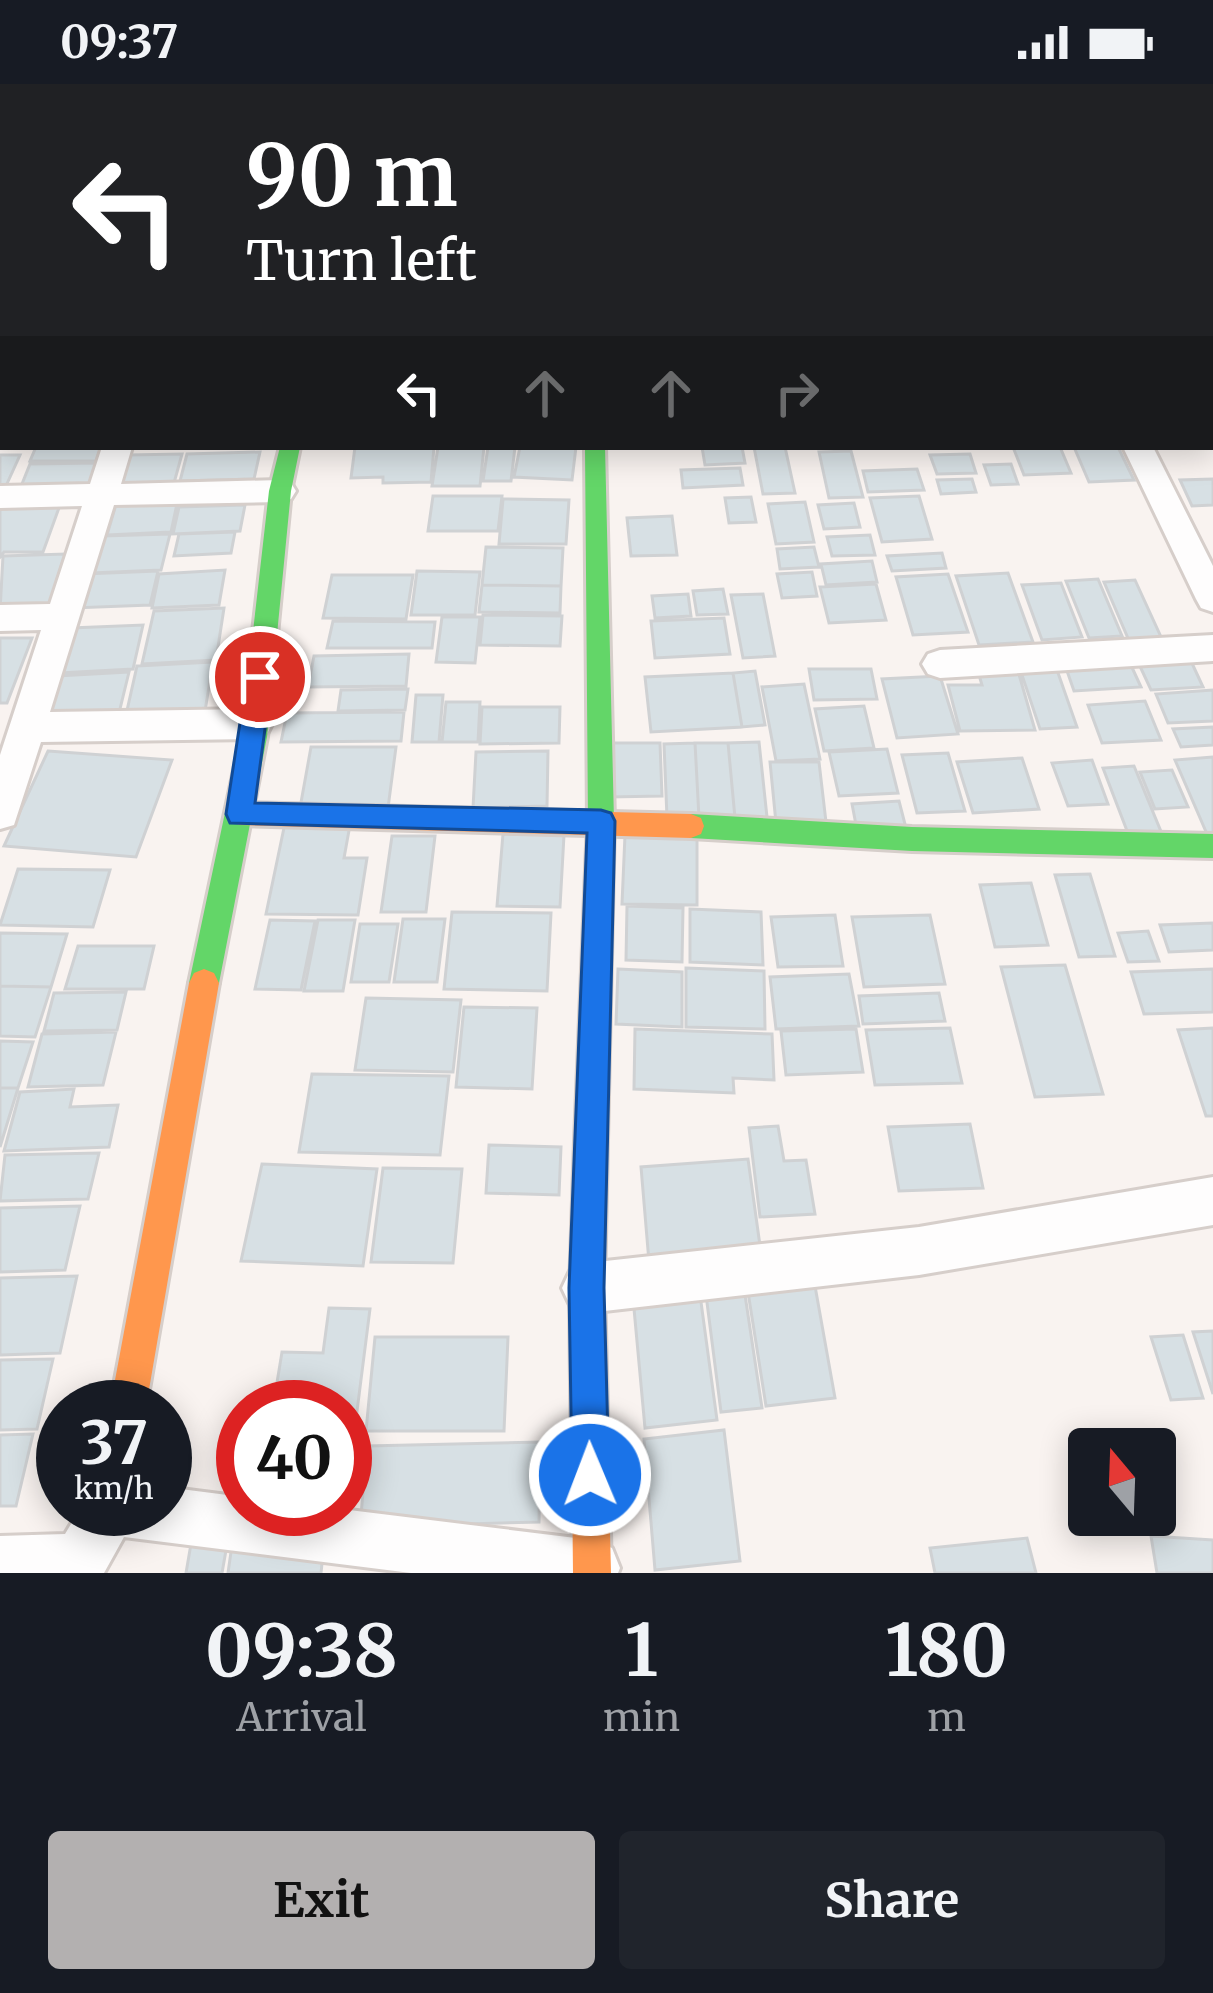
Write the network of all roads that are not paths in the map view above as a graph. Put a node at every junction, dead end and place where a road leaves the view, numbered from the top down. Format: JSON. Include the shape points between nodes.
{"nodes":[{"id":1,"x":116,"y":450,"type":"edge"},
{"id":2,"x":289,"y":450,"type":"edge"},
{"id":3,"x":595,"y":450,"type":"edge"},
{"id":4,"x":1139,"y":450,"type":"edge"},
{"id":5,"x":280,"y":491,"type":"junction"},
{"id":6,"x":101,"y":495,"type":"junction"},
{"id":7,"x":0,"y":497,"type":"edge"},
{"id":8,"x":1213,"y":599,"type":"edge"},
{"id":9,"x":61,"y":617,"type":"junction"},
{"id":10,"x":0,"y":618,"type":"edge"},
{"id":11,"x":1213,"y":648,"type":"edge"},
{"id":12,"x":940,"y":664,"type":"dead end"},
{"id":13,"x":254,"y":724,"type":"junction"},
{"id":14,"x":16,"y":744,"type":"edge"},
{"id":15,"x":2,"y":800,"type":"edge"},
{"id":16,"x":240,"y":814,"type":"junction"},
{"id":17,"x":601,"y":821,"type":"junction"},
{"id":18,"x":1211,"y":851,"type":"edge"},
{"id":19,"x":1213,"y":1201,"type":"edge"},
{"id":20,"x":587,"y":1288,"type":"junction"},
{"id":21,"x":133,"y":1380,"type":"edge"},
{"id":22,"x":192,"y":1518,"type":"edge"},
{"id":23,"x":97,"y":1536,"type":"edge"},
{"id":24,"x":0,"y":1564,"type":"edge"},
{"id":25,"x":75,"y":1567,"type":"edge"},
{"id":26,"x":592,"y":1571,"type":"edge"}],
"edges":[{"from":1,"to":6,"type":"street"},
{"from":2,"to":5,"type":"street"},
{"from":3,"to":17,"type":"street"},
{"from":4,"to":8,"type":"street"},
{"from":5,"to":6,"type":"street"},
{"from":5,"to":13,"type":"street"},
{"from":6,"to":7,"type":"street"},
{"from":6,"to":9,"type":"street"},
{"from":9,"to":10,"type":"street"},
{"from":9,"to":14,"type":"street"},
{"from":11,"to":12,"type":"street"},
{"from":13,"to":14,"type":"street"},
{"from":13,"to":16,"type":"street"},
{"from":14,"to":15,"type":"street"},
{"from":16,"to":17,"type":"street"},
{"from":16,"to":21,"type":"street"},
{"from":17,"to":18,"type":"street"},
{"from":17,"to":20,"type":"street"},
{"from":19,"to":20,"type":"street","via":[[919,1251]]},
{"from":20,"to":26,"type":"street"},
{"from":22,"to":26,"type":"street"},
{"from":23,"to":25,"type":"street"},
{"from":24,"to":25,"type":"street"}]}
